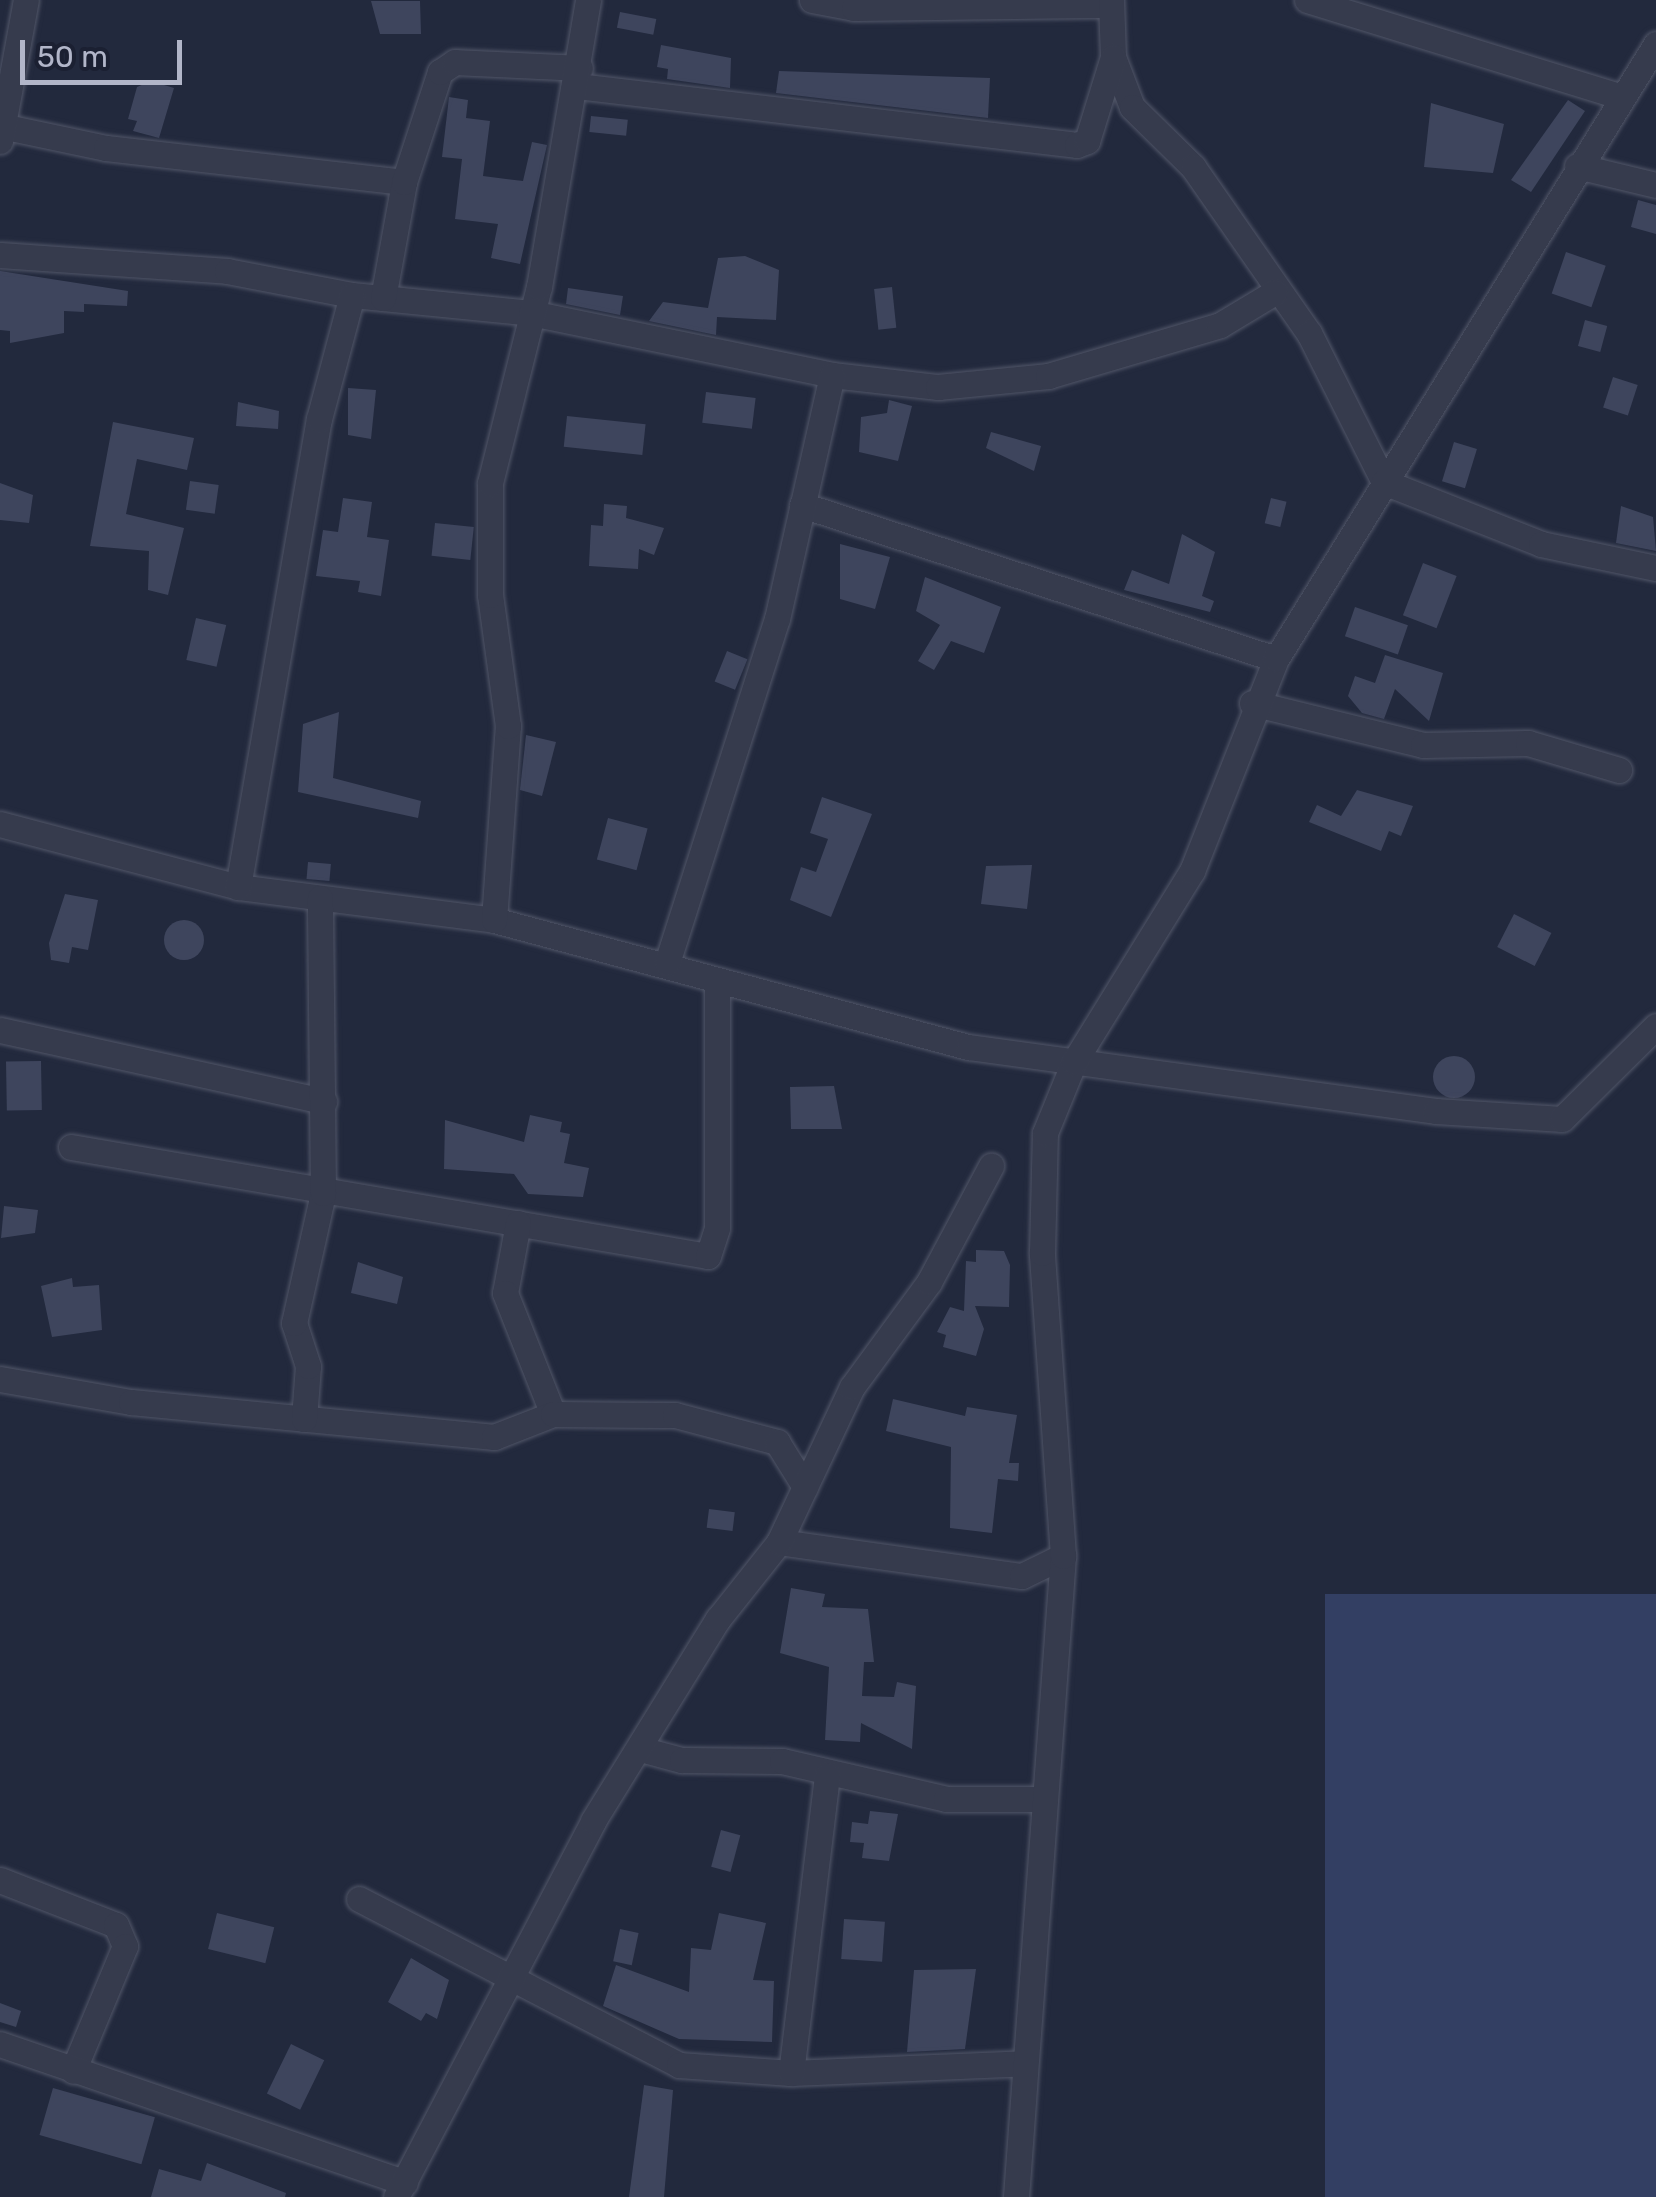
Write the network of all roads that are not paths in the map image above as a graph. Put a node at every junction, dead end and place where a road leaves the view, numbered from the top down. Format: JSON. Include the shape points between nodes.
{"nodes":[{"id":1,"x":26,"y":0,"type":"edge"},
{"id":2,"x":588,"y":0,"type":"edge"},
{"id":3,"x":812,"y":0,"type":"edge"},
{"id":4,"x":1307,"y":0,"type":"edge"},
{"id":5,"x":1111,"y":2,"type":"edge"},
{"id":6,"x":855,"y":4,"type":"edge"},
{"id":7,"x":1656,"y":44,"type":"edge"},
{"id":8,"x":1113,"y":57,"type":"junction"},
{"id":9,"x":578,"y":77,"type":"junction"},
{"id":10,"x":1622,"y":96,"type":"junction"},
{"id":11,"x":3,"y":124,"type":"edge"},
{"id":12,"x":1577,"y":166,"type":"junction"},
{"id":13,"x":404,"y":182,"type":"junction"},
{"id":14,"x":1656,"y":185,"type":"edge"},
{"id":15,"x":0,"y":255,"type":"edge"},
{"id":16,"x":1275,"y":292,"type":"junction"},
{"id":17,"x":352,"y":295,"type":"junction"},
{"id":18,"x":383,"y":298,"type":"junction"},
{"id":19,"x":531,"y":312,"type":"junction"},
{"id":20,"x":832,"y":375,"type":"junction"},
{"id":21,"x":1384,"y":482,"type":"junction"},
{"id":22,"x":802,"y":505,"type":"junction"},
{"id":23,"x":1656,"y":568,"type":"edge"},
{"id":24,"x":1276,"y":658,"type":"junction"},
{"id":25,"x":1252,"y":703,"type":"junction"},
{"id":26,"x":1619,"y":770,"type":"dead end"},
{"id":27,"x":0,"y":824,"type":"edge"},
{"id":28,"x":238,"y":888,"type":"junction"},
{"id":29,"x":320,"y":898,"type":"junction"},
{"id":30,"x":494,"y":920,"type":"junction"},
{"id":31,"x":667,"y":963,"type":"junction"},
{"id":32,"x":718,"y":980,"type":"junction"},
{"id":33,"x":1656,"y":1026,"type":"edge"},
{"id":34,"x":0,"y":1030,"type":"edge"},
{"id":35,"x":1074,"y":1062,"type":"junction"},
{"id":36,"x":324,"y":1101,"type":"junction"},
{"id":37,"x":71,"y":1147,"type":"dead end"},
{"id":38,"x":991,"y":1166,"type":"dead end"},
{"id":39,"x":323,"y":1193,"type":"junction"},
{"id":40,"x":518,"y":1223,"type":"junction"},
{"id":41,"x":0,"y":1379,"type":"edge"},
{"id":42,"x":553,"y":1414,"type":"junction"},
{"id":43,"x":304,"y":1419,"type":"junction"},
{"id":44,"x":805,"y":1487,"type":"junction"},
{"id":45,"x":780,"y":1542,"type":"junction"},
{"id":46,"x":1063,"y":1556,"type":"junction"},
{"id":47,"x":644,"y":1750,"type":"junction"},
{"id":48,"x":827,"y":1774,"type":"junction"},
{"id":49,"x":1042,"y":1800,"type":"junction"},
{"id":50,"x":0,"y":1880,"type":"edge"},
{"id":51,"x":359,"y":1899,"type":"dead end"},
{"id":52,"x":510,"y":1984,"type":"junction"},
{"id":53,"x":1,"y":2048,"type":"edge"},
{"id":54,"x":1025,"y":2062,"type":"junction"},
{"id":55,"x":73,"y":2071,"type":"junction"},
{"id":56,"x":790,"y":2073,"type":"junction"},
{"id":57,"x":400,"y":2190,"type":"edge"},
{"id":58,"x":1016,"y":2197,"type":"edge"}],
"edges":[{"from":1,"to":11,"type":"street"},
{"from":2,"to":9,"type":"street"},
{"from":3,"to":6,"type":"street"},
{"from":4,"to":10,"type":"street"},
{"from":5,"to":6,"type":"street"},
{"from":5,"to":8,"type":"street"},
{"from":7,"to":10,"type":"street"},
{"from":8,"to":9,"type":"street","via":[[1087,141],[1077,145]]},
{"from":8,"to":16,"type":"street","via":[[1132,107],[1193,167]]},
{"from":9,"to":13,"type":"street","via":[[450,62],[426,101]]},
{"from":9,"to":19,"type":"street"},
{"from":10,"to":12,"type":"street"},
{"from":11,"to":13,"type":"street","via":[[106,148]]},
{"from":12,"to":14,"type":"street"},
{"from":12,"to":21,"type":"street"},
{"from":13,"to":18,"type":"street"},
{"from":15,"to":17,"type":"street","via":[[228,271]]},
{"from":16,"to":20,"type":"street","via":[[1220,325],[1048,376],[938,387]]},
{"from":16,"to":21,"type":"street","via":[[1310,333]]},
{"from":17,"to":18,"type":"street"},
{"from":17,"to":28,"type":"street","via":[[320,419]]},
{"from":18,"to":19,"type":"street"},
{"from":19,"to":20,"type":"street"},
{"from":19,"to":30,"type":"street","via":[[498,425],[486,528],[508,726]]},
{"from":20,"to":22,"type":"street"},
{"from":21,"to":23,"type":"street","via":[[1542,544]]},
{"from":21,"to":24,"type":"street"},
{"from":22,"to":24,"type":"street"},
{"from":22,"to":31,"type":"street","via":[[776,619]]},
{"from":24,"to":25,"type":"street"},
{"from":25,"to":26,"type":"street","via":[[1423,745],[1528,743]]},
{"from":25,"to":35,"type":"street","via":[[1192,871]]},
{"from":27,"to":28,"type":"street"},
{"from":28,"to":29,"type":"street"},
{"from":29,"to":30,"type":"street"},
{"from":29,"to":36,"type":"street"},
{"from":30,"to":31,"type":"street"},
{"from":31,"to":32,"type":"street"},
{"from":32,"to":35,"type":"street","via":[[969,1047]]},
{"from":32,"to":40,"type":"street","via":[[717,1228],[708,1256]]},
{"from":33,"to":35,"type":"street","via":[[1562,1119]]},
{"from":34,"to":36,"type":"street"},
{"from":35,"to":46,"type":"street","via":[[1041,1165]]},
{"from":36,"to":39,"type":"street"},
{"from":37,"to":39,"type":"street"},
{"from":38,"to":44,"type":"street","via":[[929,1282],[852,1388]]},
{"from":39,"to":40,"type":"street"},
{"from":39,"to":43,"type":"street","via":[[294,1322],[308,1366]]},
{"from":40,"to":42,"type":"street","via":[[505,1293]]},
{"from":41,"to":43,"type":"street"},
{"from":42,"to":43,"type":"street","via":[[494,1437]]},
{"from":42,"to":44,"type":"street","via":[[675,1415],[750,1428],[776,1442]]},
{"from":44,"to":45,"type":"street"},
{"from":45,"to":46,"type":"street","via":[[1004,1576]]},
{"from":45,"to":47,"type":"street","via":[[718,1619]]},
{"from":46,"to":49,"type":"street"},
{"from":47,"to":48,"type":"street","via":[[682,1760],[782,1760]]},
{"from":47,"to":52,"type":"street","via":[[593,1822]]},
{"from":48,"to":49,"type":"street","via":[[946,1800]]},
{"from":48,"to":56,"type":"street"},
{"from":49,"to":54,"type":"street"},
{"from":50,"to":55,"type":"street","via":[[116,1924],[125,1946]]},
{"from":51,"to":52,"type":"street"},
{"from":52,"to":56,"type":"street","via":[[679,2065]]},
{"from":52,"to":57,"type":"street"},
{"from":53,"to":55,"type":"street"},
{"from":54,"to":56,"type":"street"},
{"from":54,"to":58,"type":"street"},
{"from":55,"to":57,"type":"street"}]}
